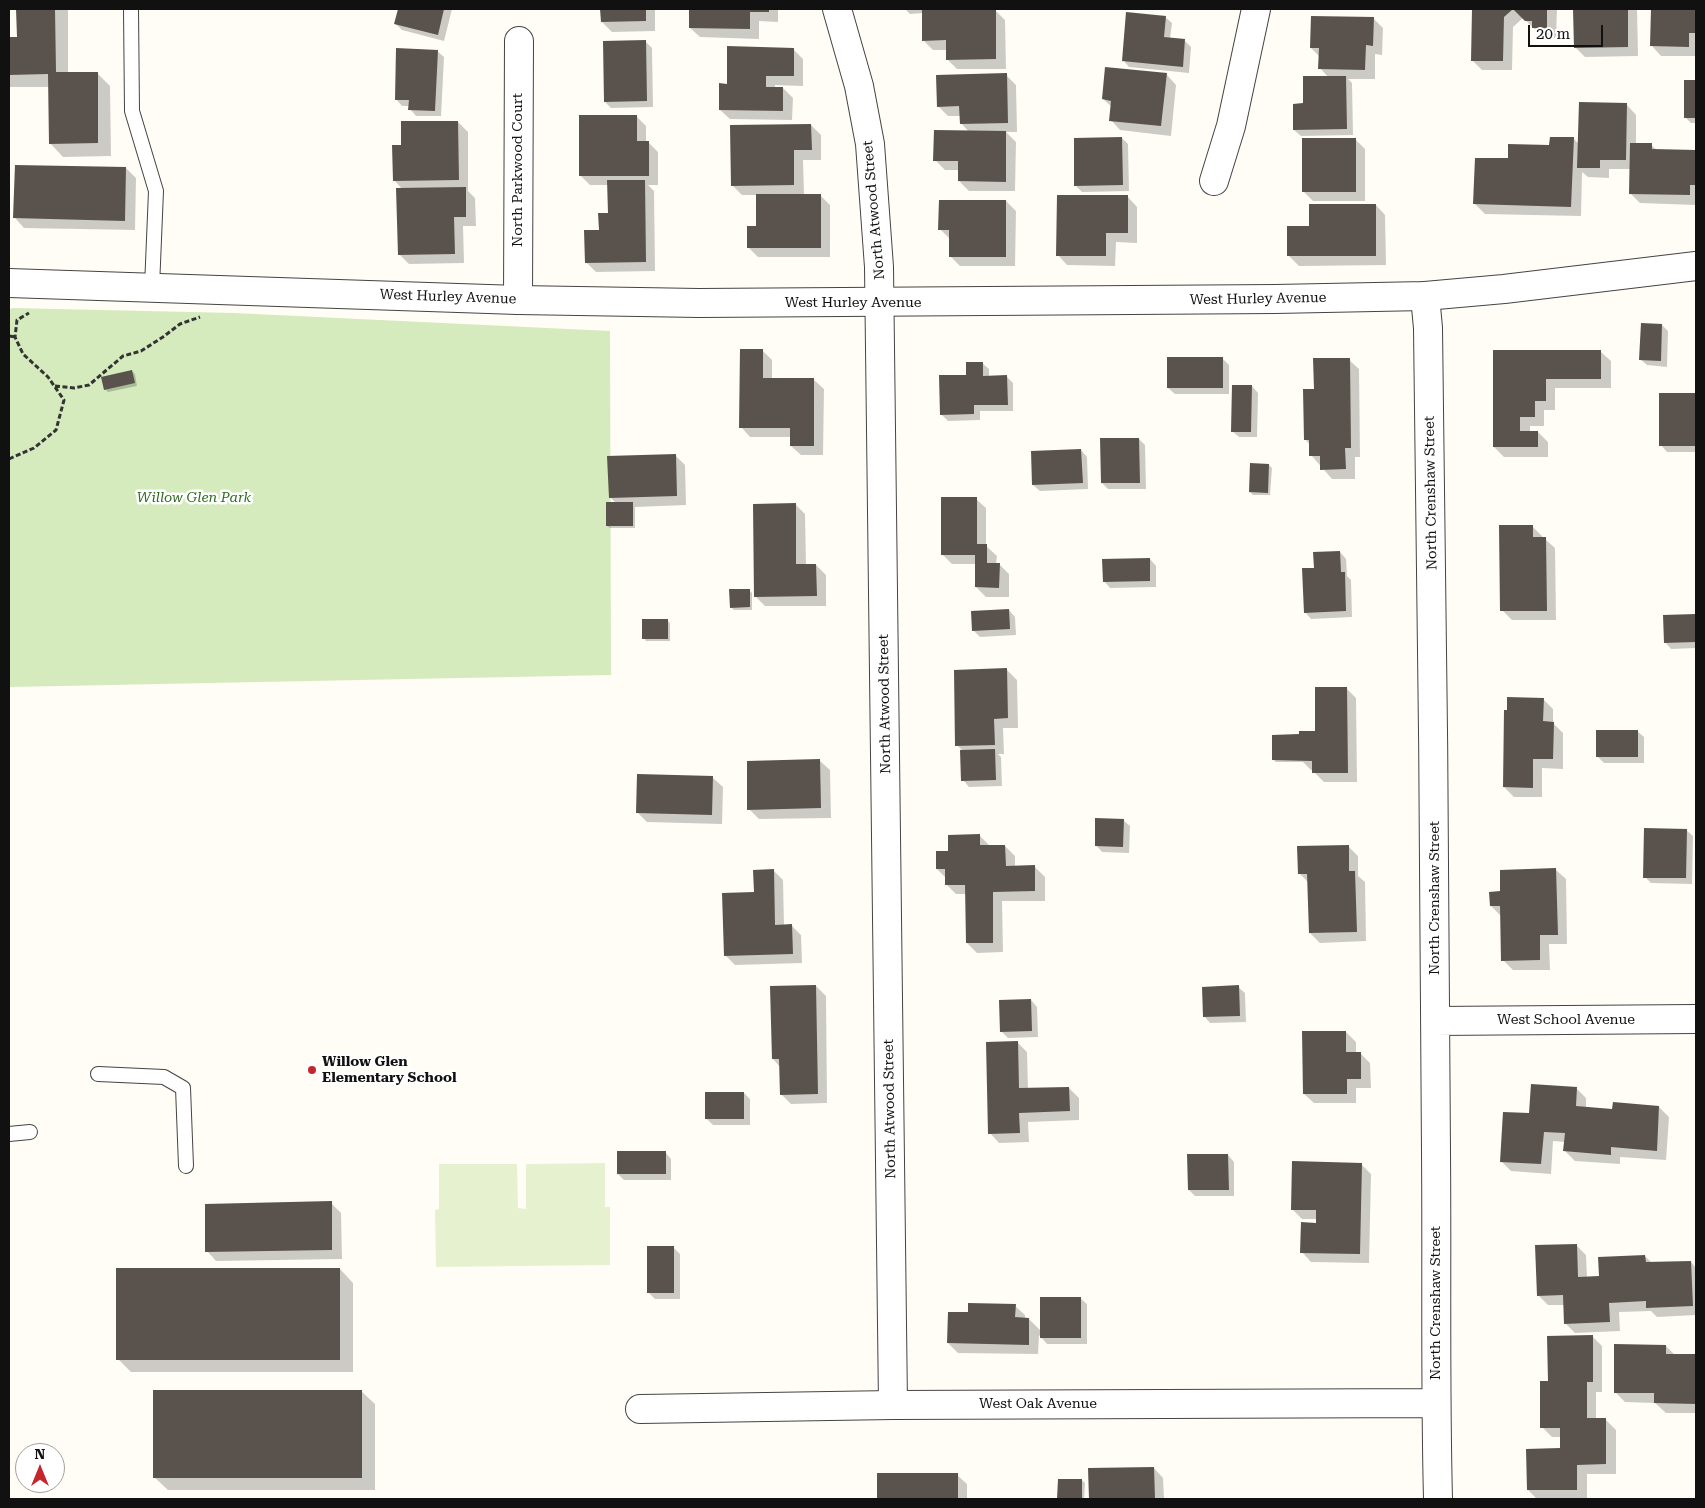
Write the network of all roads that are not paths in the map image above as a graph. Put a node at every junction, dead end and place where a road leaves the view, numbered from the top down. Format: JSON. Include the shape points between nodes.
{"nodes":[{"id":1,"x":131,"y":9,"type":"edge"},
{"id":2,"x":837,"y":9,"type":"edge"},
{"id":3,"x":1256,"y":9,"type":"edge"},
{"id":4,"x":519,"y":40,"type":"dead end"},
{"id":5,"x":1214,"y":181,"type":"dead end"},
{"id":6,"x":1696,"y":266,"type":"edge"},
{"id":7,"x":9,"y":283,"type":"edge"},
{"id":8,"x":152,"y":287,"type":"junction"},
{"id":9,"x":1425,"y":296,"type":"junction"},
{"id":10,"x":518,"y":300,"type":"junction"},
{"id":11,"x":880,"y":302,"type":"junction"},
{"id":12,"x":1696,"y":1019,"type":"edge"},
{"id":13,"x":1435,"y":1021,"type":"junction"},
{"id":14,"x":98,"y":1074,"type":"dead end"},
{"id":15,"x":30,"y":1132,"type":"dead end"},
{"id":16,"x":9,"y":1134,"type":"edge"},
{"id":17,"x":186,"y":1166,"type":"dead end"},
{"id":18,"x":1436,"y":1403,"type":"junction"},
{"id":19,"x":893,"y":1405,"type":"junction"},
{"id":20,"x":640,"y":1409,"type":"dead end"},
{"id":21,"x":1438,"y":1499,"type":"edge"}],
"edges":[{"from":1,"to":8,"type":"lane","via":[[132,111],[156,191]]},
{"from":2,"to":11,"type":"street","name":"North Atwood Street","via":[[859,86],[870,144]]},
{"from":3,"to":5,"type":"street","via":[[1231,126]]},
{"from":4,"to":10,"type":"street","name":"North Parkwood Court"},
{"from":6,"to":9,"type":"street","name":"West Hurley Avenue"},
{"from":7,"to":8,"type":"street","name":"West Hurley Avenue"},
{"from":8,"to":10,"type":"street","name":"West Hurley Avenue"},
{"from":9,"to":11,"type":"street","name":"West Hurley Avenue"},
{"from":9,"to":13,"type":"street","name":"North Crenshaw Street","via":[[1434,675]]},
{"from":10,"to":11,"type":"street","name":"West Hurley Avenue"},
{"from":11,"to":19,"type":"street","name":"North Atwood Street"},
{"from":12,"to":13,"type":"street","name":"West School Avenue"},
{"from":13,"to":18,"type":"street","name":"North Crenshaw Street"},
{"from":14,"to":17,"type":"lane","via":[[164,1077],[183,1088]]},
{"from":15,"to":16,"type":"lane"},
{"from":18,"to":19,"type":"street","name":"West Oak Avenue"},
{"from":18,"to":21,"type":"street","name":"North Crenshaw Street"},
{"from":19,"to":20,"type":"street","name":"West Oak Avenue"}]}
